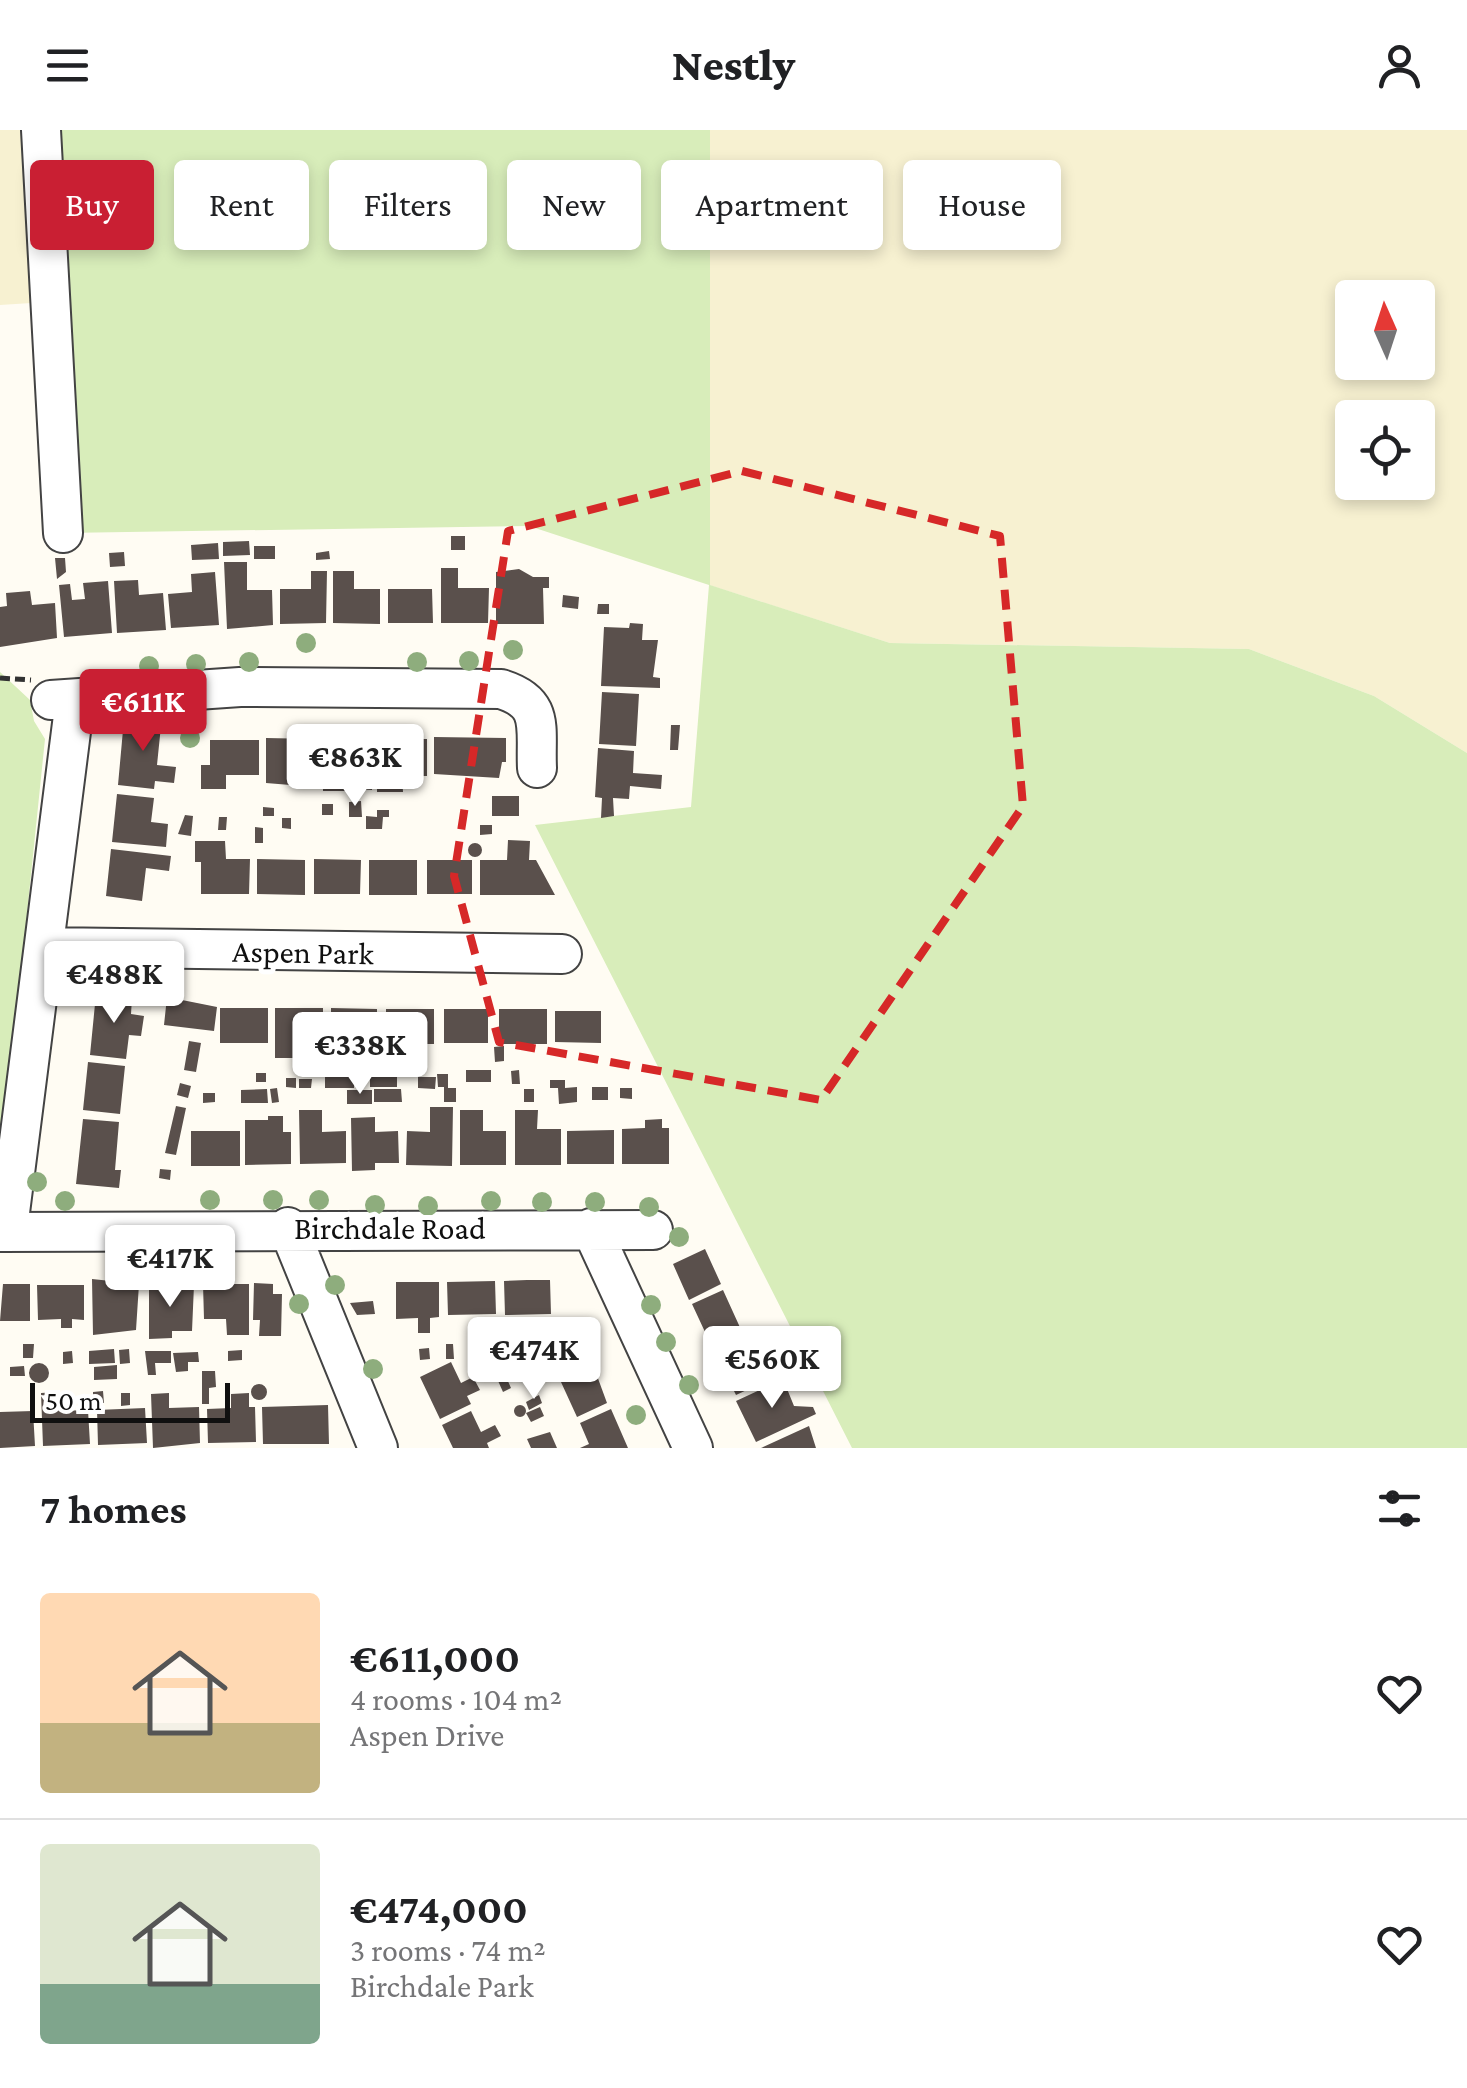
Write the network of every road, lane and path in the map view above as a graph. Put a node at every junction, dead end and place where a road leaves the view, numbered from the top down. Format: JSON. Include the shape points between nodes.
{"nodes":[{"id":1,"x":40,"y":130,"type":"edge"},
{"id":2,"x":63,"y":533,"type":"dead end"},
{"id":3,"x":537,"y":768,"type":"dead end"},
{"id":4,"x":44,"y":947,"type":"junction"},
{"id":5,"x":562,"y":954,"type":"dead end"},
{"id":6,"x":288,"y":1227,"type":"junction"},
{"id":7,"x":591,"y":1228,"type":"junction"},
{"id":8,"x":4,"y":1230,"type":"edge"},
{"id":9,"x":653,"y":1230,"type":"dead end"},
{"id":10,"x":378,"y":1448,"type":"edge"},
{"id":11,"x":692,"y":1448,"type":"edge"}],
"edges":[{"from":1,"to":2,"type":"street"},
{"from":3,"to":4,"type":"street","via":[[535,710],[522,696],[501,689],[240,687],[63,700]]},
{"from":4,"to":5,"type":"street","name":"Aspen Park"},
{"from":4,"to":8,"type":"street"},
{"from":6,"to":7,"type":"street","name":"Birchdale Road"},
{"from":6,"to":8,"type":"street","name":"Birchdale Road"},
{"from":6,"to":10,"type":"street"},
{"from":7,"to":9,"type":"street","name":"Birchdale Road"},
{"from":7,"to":11,"type":"street"}]}
